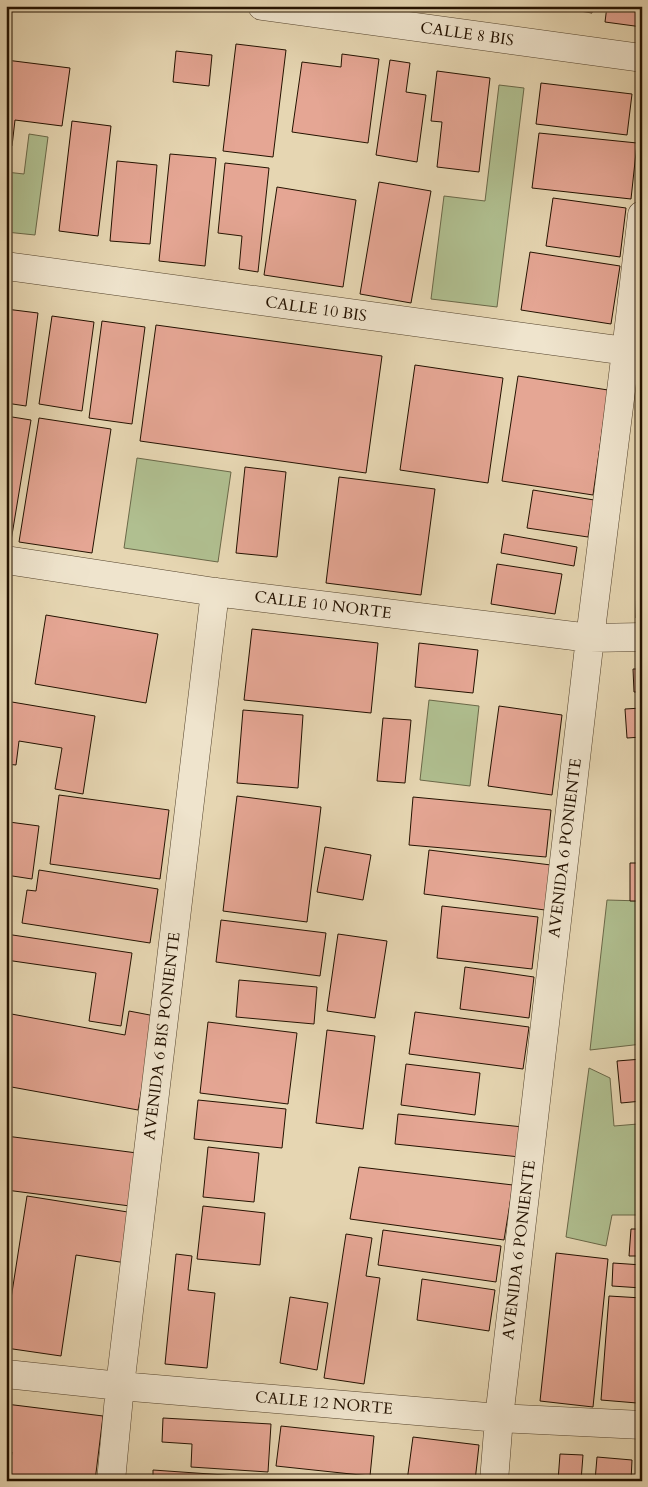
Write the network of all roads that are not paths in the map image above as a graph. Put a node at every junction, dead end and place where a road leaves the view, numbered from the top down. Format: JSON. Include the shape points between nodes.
{"nodes":[{"id":1,"x":262,"y":6,"type":"edge"},
{"id":2,"x":642,"y":58,"type":"edge"},
{"id":3,"x":642,"y":215,"type":"edge"},
{"id":4,"x":6,"y":266,"type":"edge"},
{"id":5,"x":626,"y":351,"type":"junction"},
{"id":6,"x":6,"y":560,"type":"edge"},
{"id":7,"x":215,"y":592,"type":"junction"},
{"id":8,"x":642,"y":637,"type":"edge"},
{"id":9,"x":590,"y":638,"type":"junction"},
{"id":10,"x":6,"y":1374,"type":"edge"},
{"id":11,"x":120,"y":1386,"type":"junction"},
{"id":12,"x":499,"y":1418,"type":"junction"},
{"id":13,"x":642,"y":1425,"type":"edge"},
{"id":14,"x":111,"y":1481,"type":"edge"},
{"id":15,"x":494,"y":1481,"type":"edge"}],
"edges":[{"from":1,"to":2,"type":"street","name":"CALLE 8 BIS"},
{"from":3,"to":5,"type":"street","name":"AVENIDA 6 PONIENTE"},
{"from":4,"to":5,"type":"street","name":"CALLE 10 BIS"},
{"from":5,"to":9,"type":"street","name":"AVENIDA 6 PONIENTE"},
{"from":6,"to":7,"type":"street","name":"CALLE 10 NORTE"},
{"from":7,"to":9,"type":"street","name":"CALLE 10 NORTE"},
{"from":7,"to":11,"type":"street","name":"AVENIDA 6 BIS PONIENTE"},
{"from":8,"to":9,"type":"street","name":"CALLE 10 NORTE"},
{"from":9,"to":12,"type":"street","name":"AVENIDA 6 PONIENTE"},
{"from":10,"to":11,"type":"street","name":"CALLE 12 NORTE"},
{"from":11,"to":12,"type":"street","name":"CALLE 12 NORTE"},
{"from":11,"to":14,"type":"street","name":"AVENIDA 6 BIS PONIENTE"},
{"from":12,"to":13,"type":"street","name":"CALLE 12 NORTE"},
{"from":12,"to":15,"type":"street","name":"AVENIDA 6 PONIENTE"}]}
